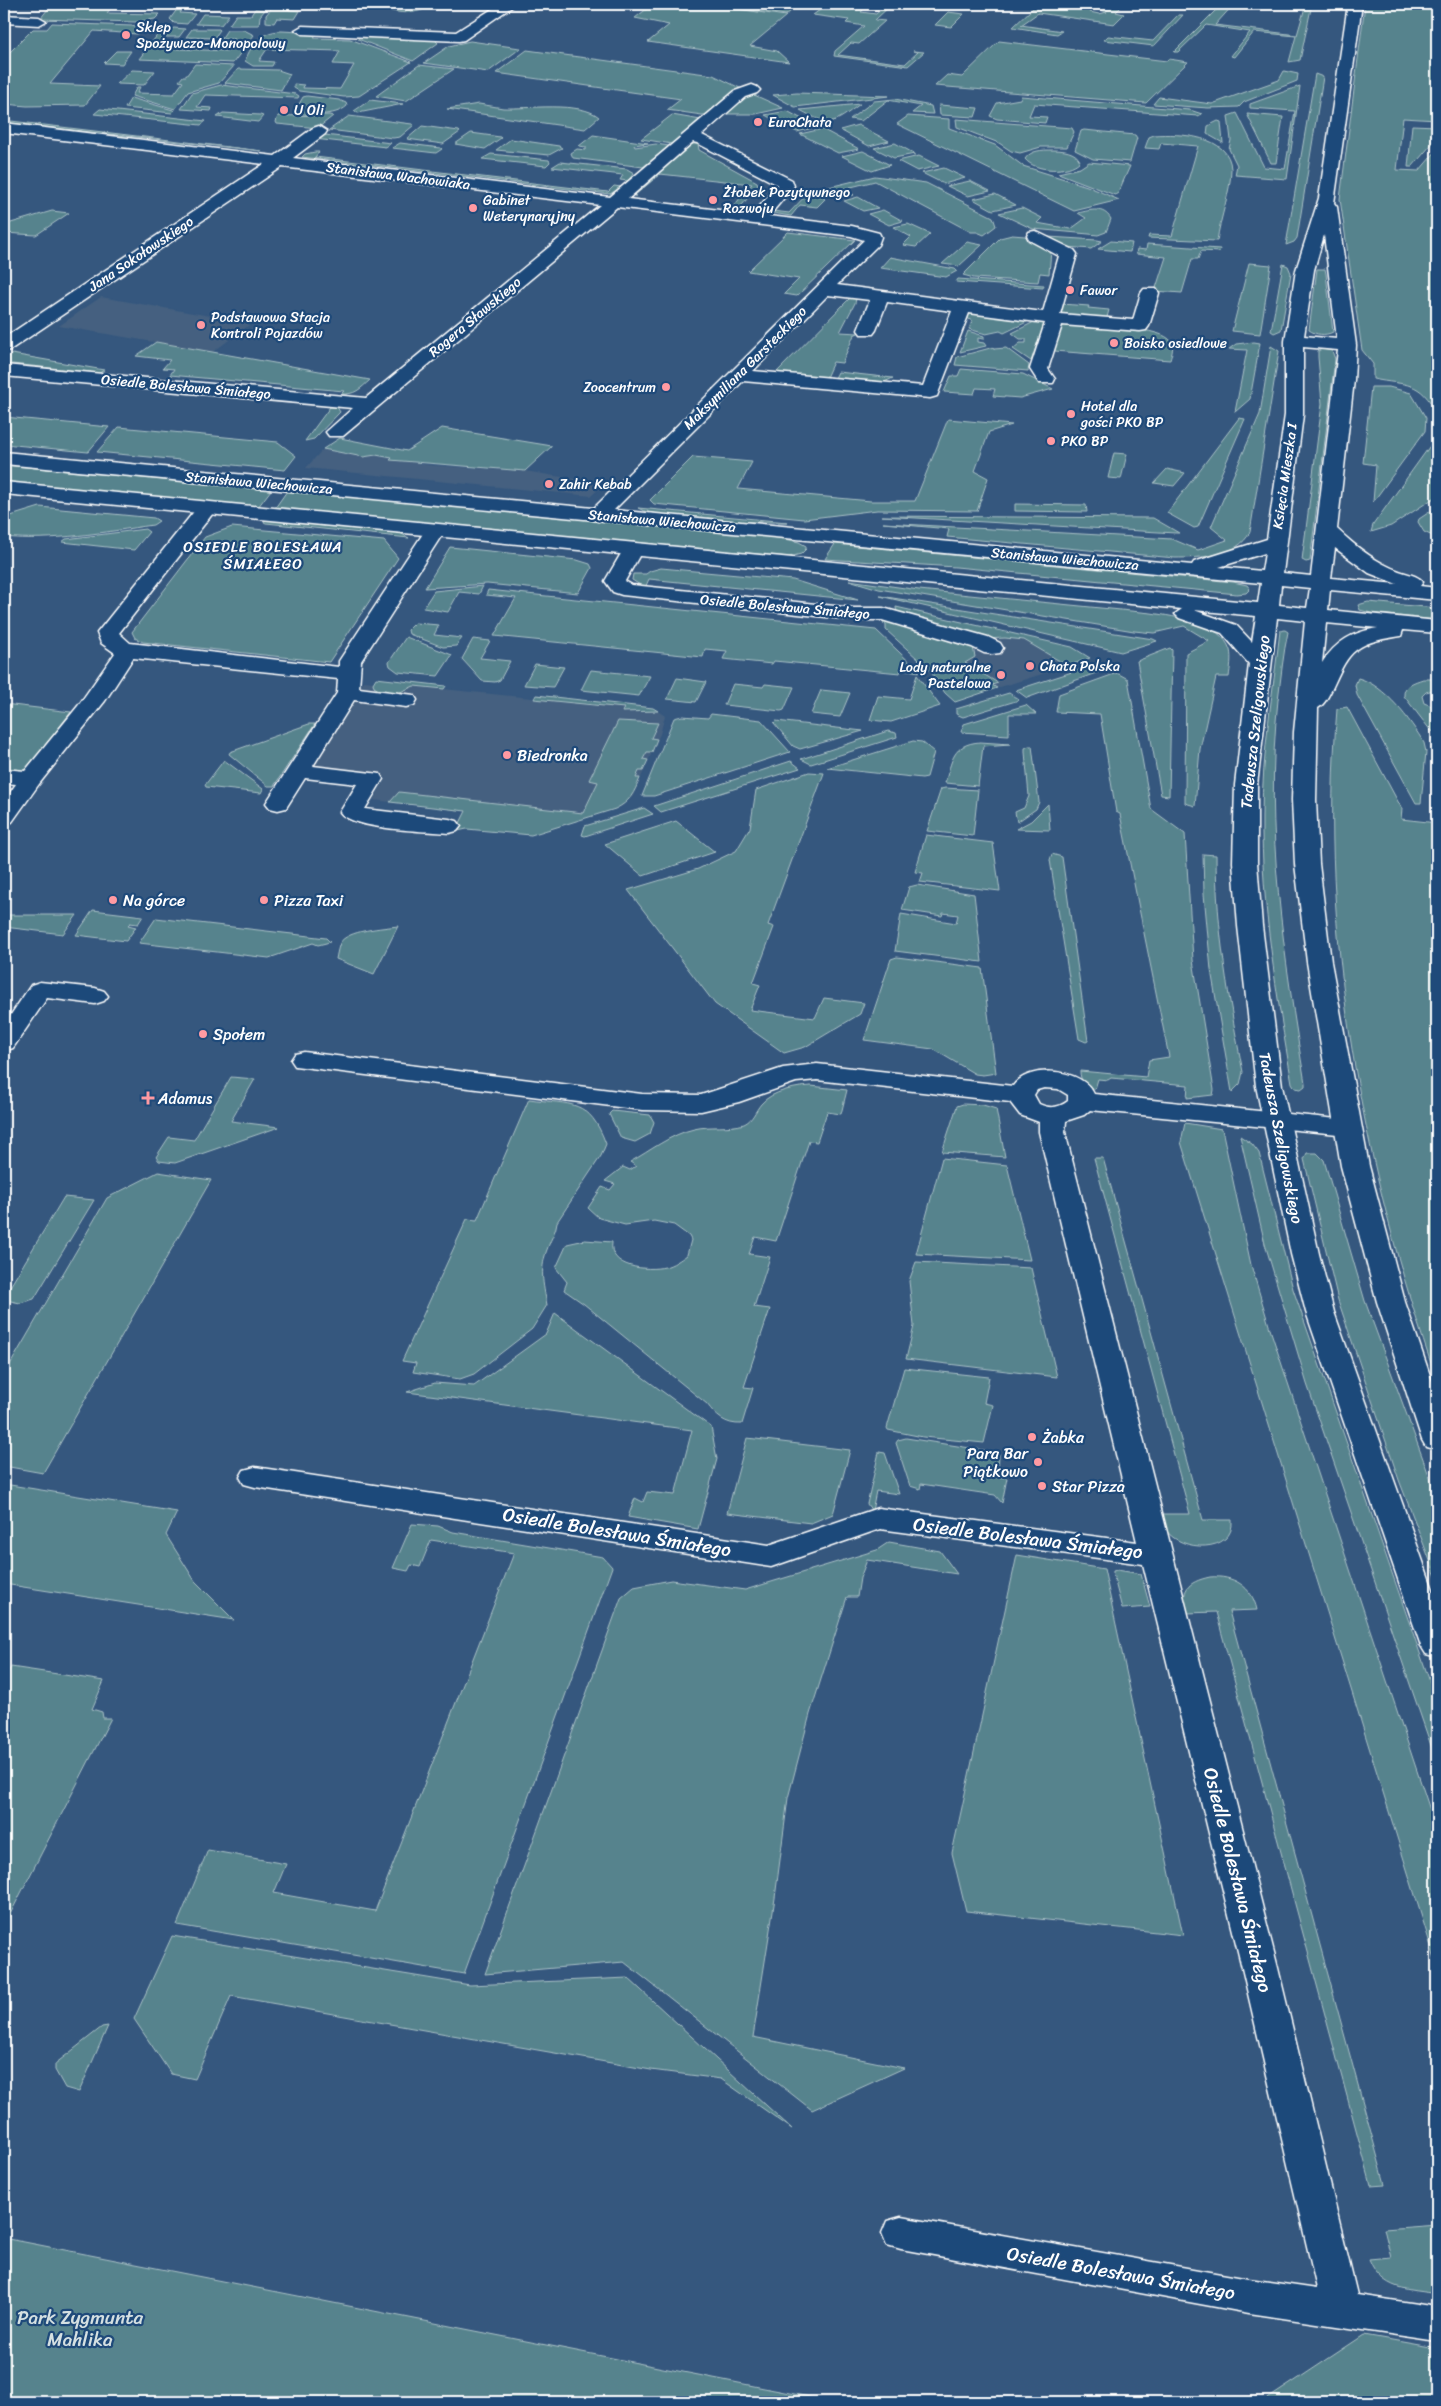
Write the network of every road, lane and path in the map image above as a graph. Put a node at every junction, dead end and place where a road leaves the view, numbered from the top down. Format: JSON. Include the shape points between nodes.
{"nodes":[{"id":1,"x":509,"y":4,"type":"edge"},
{"id":2,"x":1355,"y":4,"type":"edge"},
{"id":3,"x":4,"y":19,"type":"edge"},
{"id":4,"x":39,"y":21,"type":"dead end"},
{"id":5,"x":302,"y":30,"type":"dead end"},
{"id":6,"x":752,"y":90,"type":"dead end"},
{"id":7,"x":319,"y":131,"type":"dead end"},
{"id":8,"x":6,"y":132,"type":"edge"},
{"id":9,"x":688,"y":137,"type":"junction"},
{"id":10,"x":278,"y":162,"type":"junction"},
{"id":11,"x":1328,"y":198,"type":"junction"},
{"id":12,"x":614,"y":202,"type":"junction"},
{"id":13,"x":757,"y":220,"type":"junction"},
{"id":14,"x":852,"y":231,"type":"joint"},
{"id":15,"x":1035,"y":236,"type":"dead end"},
{"id":16,"x":1309,"y":256,"type":"junction"},
{"id":17,"x":1338,"y":272,"type":"junction"},
{"id":18,"x":825,"y":289,"type":"junction"},
{"id":19,"x":1150,"y":293,"type":"dead end"},
{"id":20,"x":881,"y":296,"type":"junction"},
{"id":21,"x":962,"y":307,"type":"junction"},
{"id":22,"x":1052,"y":318,"type":"junction"},
{"id":23,"x":866,"y":330,"type":"dead end"},
{"id":24,"x":1294,"y":341,"type":"junction"},
{"id":25,"x":1347,"y":345,"type":"junction"},
{"id":26,"x":4,"y":346,"type":"edge"},
{"id":27,"x":4,"y":371,"type":"edge"},
{"id":28,"x":738,"y":375,"type":"junction"},
{"id":29,"x":1046,"y":379,"type":"dead end"},
{"id":30,"x":369,"y":404,"type":"junction"},
{"id":31,"x":336,"y":432,"type":"dead end"},
{"id":32,"x":4,"y":458,"type":"edge"},
{"id":33,"x":4,"y":488,"type":"edge"},
{"id":34,"x":206,"y":508,"type":"junction"},
{"id":35,"x":598,"y":515,"type":"junction"},
{"id":36,"x":435,"y":530,"type":"junction"},
{"id":37,"x":1328,"y":531,"type":"junction"},
{"id":38,"x":815,"y":536,"type":"junction"},
{"id":39,"x":1276,"y":544,"type":"junction"},
{"id":40,"x":633,"y":549,"type":"junction"},
{"id":41,"x":801,"y":565,"type":"junction"},
{"id":42,"x":1181,"y":570,"type":"junction"},
{"id":43,"x":1270,"y":579,"type":"junction"},
{"id":44,"x":1321,"y":583,"type":"junction"},
{"id":45,"x":1437,"y":587,"type":"edge"},
{"id":46,"x":1437,"y":594,"type":"edge"},
{"id":47,"x":1118,"y":596,"type":"junction"},
{"id":48,"x":1266,"y":611,"type":"junction"},
{"id":49,"x":1317,"y":615,"type":"junction"},
{"id":50,"x":1430,"y":626,"type":"edge"},
{"id":51,"x":992,"y":648,"type":"dead end"},
{"id":52,"x":128,"y":650,"type":"junction"},
{"id":53,"x":1259,"y":662,"type":"junction"},
{"id":54,"x":348,"y":684,"type":"junction"},
{"id":55,"x":406,"y":700,"type":"dead end"},
{"id":56,"x":1307,"y":715,"type":"junction"},
{"id":57,"x":299,"y":771,"type":"junction"},
{"id":58,"x":4,"y":776,"type":"edge"},
{"id":59,"x":31,"y":779,"type":"junction"},
{"id":60,"x":278,"y":803,"type":"dead end"},
{"id":61,"x":4,"y":817,"type":"edge"},
{"id":62,"x":449,"y":826,"type":"dead end"},
{"id":63,"x":95,"y":996,"type":"dead end"},
{"id":64,"x":4,"y":1043,"type":"edge"},
{"id":65,"x":304,"y":1060,"type":"dead end"},
{"id":66,"x":1021,"y":1095,"type":"junction"},
{"id":67,"x":1082,"y":1101,"type":"junction"},
{"id":68,"x":1053,"y":1115,"type":"junction"},
{"id":69,"x":1275,"y":1120,"type":"junction"},
{"id":70,"x":1348,"y":1128,"type":"junction"},
{"id":71,"x":1437,"y":1440,"type":"edge"},
{"id":72,"x":255,"y":1477,"type":"dead end"},
{"id":73,"x":1156,"y":1555,"type":"junction"},
{"id":74,"x":1437,"y":1646,"type":"edge"},
{"id":75,"x":901,"y":2233,"type":"dead end"},
{"id":76,"x":1341,"y":2309,"type":"junction"},
{"id":77,"x":1422,"y":2322,"type":"edge"}],
"edges":[{"from":1,"to":5,"type":"street","via":[[459,38]]},
{"from":2,"to":11,"type":"street","name":"Księcia Mieszka I"},
{"from":3,"to":4,"type":"street"},
{"from":6,"to":9,"type":"street","via":[[740,94]]},
{"from":7,"to":10,"type":"street","name":"Jana Sokołowskiego"},
{"from":8,"to":10,"type":"street","name":"Stanisława Wachowiaka"},
{"from":9,"to":12,"type":"street"},
{"from":9,"to":13,"type":"street","via":[[701,139],[786,183]]},
{"from":10,"to":12,"type":"street","name":"Stanisława Wachowiaka"},
{"from":10,"to":26,"type":"street","name":"Jana Sokołowskiego"},
{"from":11,"to":16,"type":"street","name":"Księcia Mieszka I"},
{"from":11,"to":17,"type":"street","name":"Księcia Mieszka I"},
{"from":12,"to":13,"type":"street","name":"Stanisława Wachowiaka"},
{"from":12,"to":30,"type":"street","name":"Rogera Sławskiego"},
{"from":13,"to":14,"type":"street","name":"Stanisława Wachowiaka"},
{"from":14,"to":18,"type":"street","name":"Maksymiliana Garsteckiego","via":[[874,238]]},
{"from":15,"to":22,"type":"street","via":[[1068,254]]},
{"from":16,"to":17,"type":"street"},
{"from":16,"to":24,"type":"street","name":"Księcia Mieszka I"},
{"from":17,"to":25,"type":"street","name":"Księcia Mieszka I"},
{"from":18,"to":20,"type":"street"},
{"from":18,"to":28,"type":"street","name":"Maksymiliana Garsteckiego"},
{"from":19,"to":22,"type":"street","via":[[1140,326]]},
{"from":20,"to":21,"type":"street"},
{"from":20,"to":23,"type":"street"},
{"from":21,"to":22,"type":"street"},
{"from":21,"to":28,"type":"street","via":[[930,392]]},
{"from":22,"to":29,"type":"street","via":[[1039,369]]},
{"from":24,"to":25,"type":"street"},
{"from":24,"to":39,"type":"street","name":"Księcia Mieszka I","via":[[1294,415]]},
{"from":25,"to":37,"type":"street","name":"Księcia Mieszka I","via":[[1346,380]]},
{"from":27,"to":30,"type":"street","name":"Osiedle Bolesława Śmiałego"},
{"from":28,"to":35,"type":"street","name":"Maksymiliana Garsteckiego"},
{"from":30,"to":31,"type":"street","name":"Rogera Sławskiego"},
{"from":32,"to":35,"type":"street","name":"Stanisława Wiechowicza"},
{"from":33,"to":34,"type":"street","name":"Stanisława Wiechowicza"},
{"from":34,"to":36,"type":"street","name":"Stanisława Wiechowicza"},
{"from":34,"to":52,"type":"street","via":[[108,633],[114,644]]},
{"from":35,"to":38,"type":"street","name":"Stanisława Wiechowicza"},
{"from":36,"to":40,"type":"street","name":"Stanisława Wiechowicza"},
{"from":36,"to":54,"type":"street","via":[[350,661]]},
{"from":37,"to":44,"type":"street","name":"Księcia Mieszka I"},
{"from":37,"to":45,"type":"street","via":[[1358,559],[1383,572]]},
{"from":38,"to":41,"type":"street","via":[[819,551]]},
{"from":38,"to":42,"type":"street","name":"Stanisława Wiechowicza"},
{"from":39,"to":42,"type":"street"},
{"from":39,"to":43,"type":"street","name":"Księcia Mieszka I"},
{"from":40,"to":41,"type":"street","name":"Stanisława Wiechowicza"},
{"from":40,"to":51,"type":"street","name":"Osiedle Bolesława Śmiałego","via":[[615,581],[620,588],[629,591],[854,614],[883,614]]},
{"from":41,"to":47,"type":"street","name":"Stanisława Wiechowicza"},
{"from":42,"to":43,"type":"street","name":"Stanisława Wiechowicza"},
{"from":43,"to":44,"type":"street","name":"Stanisława Wiechowicza"},
{"from":43,"to":48,"type":"street","name":"Księcia Mieszka I"},
{"from":44,"to":46,"type":"street","name":"Stanisława Wiechowicza"},
{"from":44,"to":49,"type":"street"},
{"from":47,"to":48,"type":"street","name":"Stanisława Wiechowicza"},
{"from":47,"to":53,"type":"street","via":[[1184,613],[1229,629]]},
{"from":48,"to":49,"type":"street","name":"Stanisława Wiechowicza"},
{"from":48,"to":53,"type":"street","name":"Tadeusza Szeligowskiego"},
{"from":49,"to":50,"type":"street","name":"Stanisława Wiechowicza"},
{"from":49,"to":56,"type":"street"},
{"from":50,"to":56,"type":"street","via":[[1360,637],[1350,642],[1340,650]]},
{"from":52,"to":54,"type":"street"},
{"from":52,"to":59,"type":"street","via":[[93,702]]},
{"from":53,"to":69,"type":"street","name":"Tadeusza Szeligowskiego","via":[[1246,785],[1245,862],[1258,1002]]},
{"from":54,"to":55,"type":"street"},
{"from":54,"to":57,"type":"street"},
{"from":56,"to":70,"type":"street","via":[[1304,780],[1307,864],[1319,962]]},
{"from":57,"to":60,"type":"street"},
{"from":57,"to":62,"type":"street","via":[[372,779],[352,812],[365,817]]},
{"from":58,"to":59,"type":"street"},
{"from":59,"to":61,"type":"street"},
{"from":63,"to":64,"type":"street","via":[[40,990]]},
{"from":65,"to":66,"type":"street","via":[[642,1102],[701,1102],[730,1096],[792,1074],[818,1072]]},
{"from":66,"to":67,"type":"street","via":[[1024,1088],[1032,1083],[1055,1080],[1078,1089]]},
{"from":66,"to":68,"type":"street","via":[[1022,1101],[1032,1110]]},
{"from":67,"to":68,"type":"street","via":[[1072,1111]]},
{"from":67,"to":69,"type":"street"},
{"from":68,"to":73,"type":"street","via":[[1052,1132]]},
{"from":69,"to":70,"type":"street"},
{"from":69,"to":74,"type":"street","name":"Tadeusza Szeligowskiego","via":[[1320,1312]]},
{"from":70,"to":71,"type":"street","via":[[1378,1256]]},
{"from":72,"to":73,"type":"street","name":"Osiedle Bolesława Śmiałego","via":[[771,1556],[878,1518]]},
{"from":73,"to":76,"type":"street","name":"Osiedle Bolesława Śmiałego","via":[[1260,1968]]},
{"from":75,"to":76,"type":"street","name":"Osiedle Bolesława Śmiałego","via":[[1249,2296]]},
{"from":76,"to":77,"type":"street","name":"Osiedle Bolesława Śmiałego"}]}
